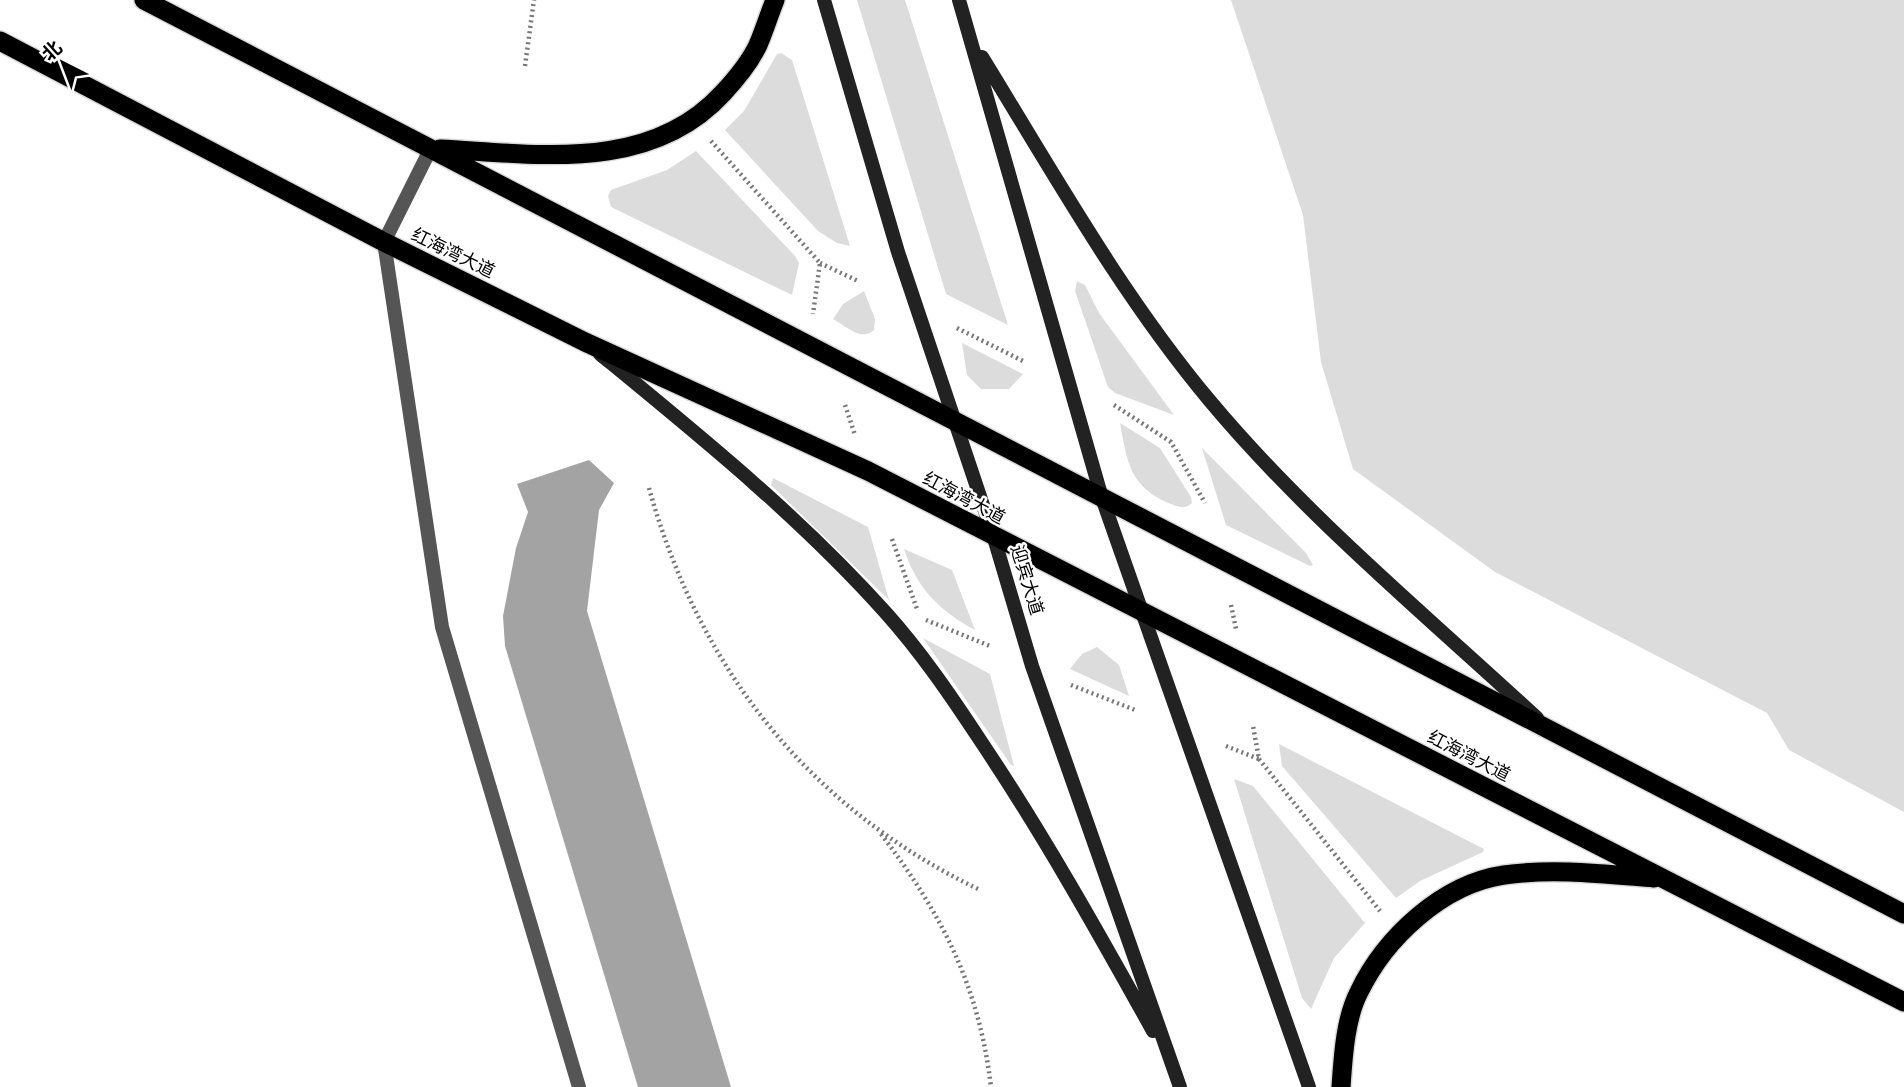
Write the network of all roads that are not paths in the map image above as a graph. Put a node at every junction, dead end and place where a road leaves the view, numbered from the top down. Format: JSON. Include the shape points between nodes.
{"nodes":[{"id":1,"x":144,"y":0,"type":"edge"},
{"id":2,"x":775,"y":0,"type":"edge"},
{"id":3,"x":824,"y":0,"type":"edge"},
{"id":4,"x":959,"y":0,"type":"edge"},
{"id":5,"x":0,"y":41,"type":"edge"},
{"id":6,"x":973,"y":43,"type":"junction"},
{"id":7,"x":431,"y":148,"type":"junction"},
{"id":8,"x":384,"y":242,"type":"junction"},
{"id":9,"x":586,"y":342,"type":"junction"},
{"id":10,"x":956,"y":424,"type":"junction"},
{"id":11,"x":1102,"y":498,"type":"junction"},
{"id":12,"x":995,"y":538,"type":"junction"},
{"id":13,"x":1142,"y":611,"type":"junction"},
{"id":14,"x":1551,"y":731,"type":"junction"},
{"id":15,"x":1662,"y":878,"type":"junction"},
{"id":16,"x":1904,"y":914,"type":"edge"},
{"id":17,"x":1904,"y":1002,"type":"edge"},
{"id":18,"x":1173,"y":1065,"type":"junction"},
{"id":19,"x":579,"y":1087,"type":"edge"},
{"id":20,"x":1180,"y":1087,"type":"edge"},
{"id":21,"x":1309,"y":1087,"type":"edge"},
{"id":22,"x":1342,"y":1087,"type":"edge"}],
"edges":[{"from":1,"to":7,"type":"highway"},
{"from":2,"to":7,"type":"highway","via":[[757,47],[735,80],[710,107],[679,129],[644,145],[589,155]]},
{"from":3,"to":10,"type":"main road","name":"迎宾大道","via":[[898,251]]},
{"from":4,"to":6,"type":"main road"},
{"from":5,"to":8,"type":"highway","name":"红海湾大道"},
{"from":6,"to":11,"type":"main road"},
{"from":6,"to":14,"type":"main road","via":[[1118,275],[1211,402],[1250,448]]},
{"from":7,"to":8,"type":"street"},
{"from":7,"to":10,"type":"highway"},
{"from":8,"to":9,"type":"highway","name":"红海湾大道"},
{"from":8,"to":19,"type":"street","via":[[442,627]]},
{"from":9,"to":12,"type":"highway","name":"红海湾大道","via":[[868,471]]},
{"from":9,"to":18,"type":"main road","via":[[739,467],[860,586],[919,653],[1054,855]]},
{"from":10,"to":11,"type":"highway"},
{"from":10,"to":12,"type":"main road","name":"迎宾大道"},
{"from":11,"to":13,"type":"main road"},
{"from":11,"to":14,"type":"highway"},
{"from":12,"to":13,"type":"highway","name":"红海湾大道"},
{"from":12,"to":18,"type":"main road","name":"迎宾大道","via":[[1032,666]]},
{"from":13,"to":15,"type":"highway","name":"红海湾大道"},
{"from":13,"to":21,"type":"main road"},
{"from":14,"to":16,"type":"highway"},
{"from":15,"to":17,"type":"highway","name":"红海湾大道"},
{"from":15,"to":22,"type":"highway","via":[[1562,872],[1502,876],[1459,890],[1431,907],[1385,952],[1357,994],[1343,1056]]},
{"from":18,"to":20,"type":"main road","name":"迎宾大道"}]}
